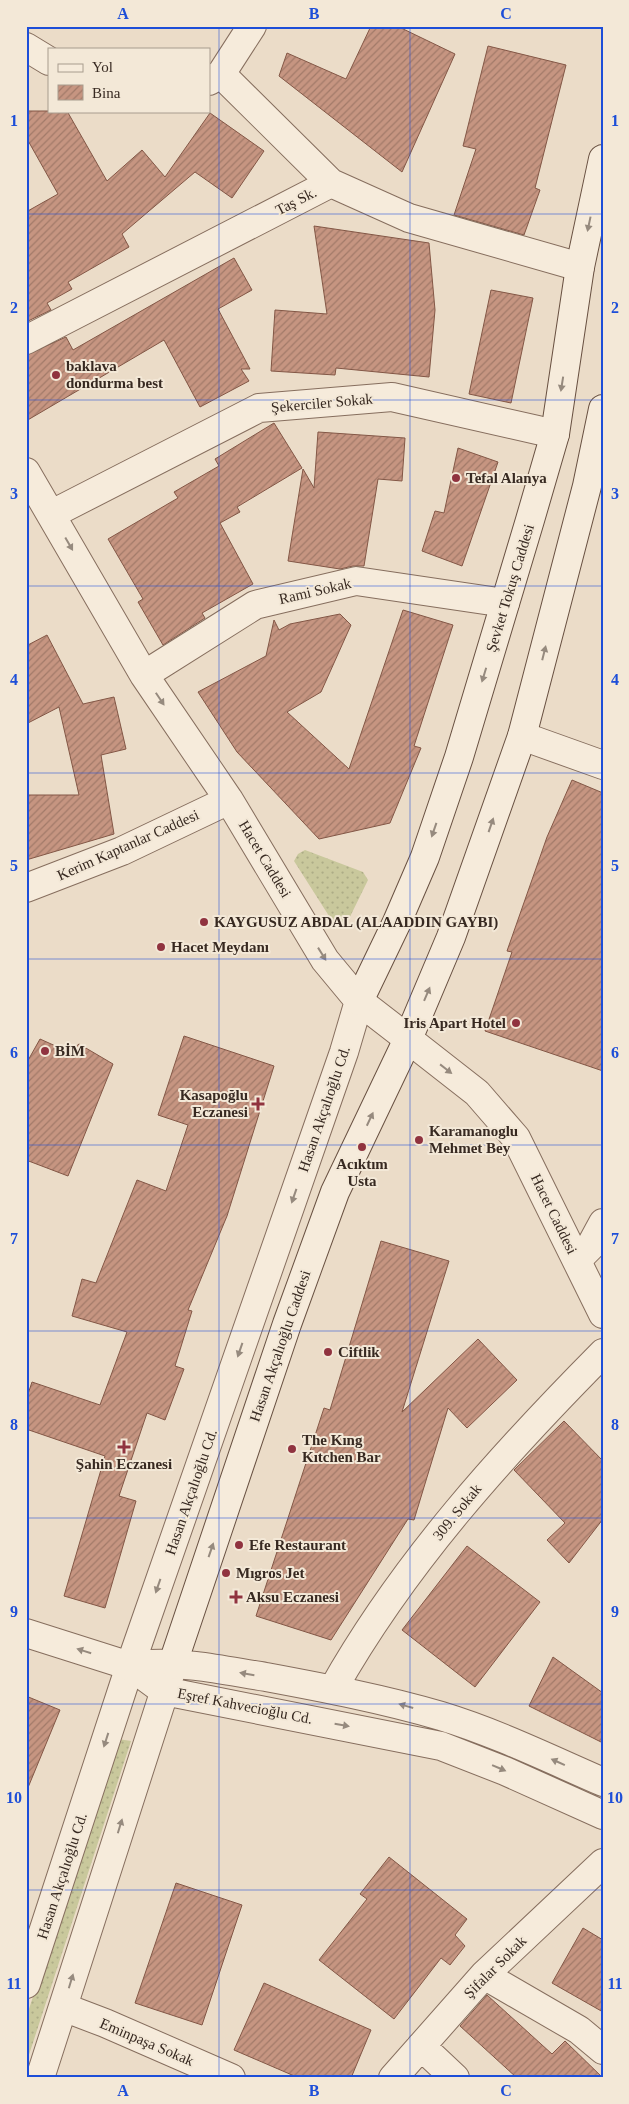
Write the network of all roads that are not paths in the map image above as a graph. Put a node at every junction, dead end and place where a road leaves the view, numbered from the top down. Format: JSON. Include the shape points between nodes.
{"nodes":[{"id":1,"x":252,"y":26,"type":"edge"},
{"id":2,"x":26,"y":47,"type":"edge"},
{"id":3,"x":48,"y":60,"type":"edge"},
{"id":4,"x":215,"y":77,"type":"edge"},
{"id":5,"x":603,"y":159,"type":"edge"},
{"id":6,"x":331,"y":183,"type":"junction"},
{"id":7,"x":580,"y":267,"type":"junction"},
{"id":8,"x":26,"y":340,"type":"edge"},
{"id":9,"x":603,"y":409,"type":"edge"},
{"id":10,"x":554,"y":434,"type":"junction"},
{"id":11,"x":26,"y":472,"type":"edge"},
{"id":12,"x":595,"y":489,"type":"edge"},
{"id":13,"x":52,"y":514,"type":"junction"},
{"id":14,"x":505,"y":603,"type":"junction"},
{"id":15,"x":144,"y":675,"type":"junction"},
{"id":16,"x":522,"y":736,"type":"junction"},
{"id":17,"x":603,"y":765,"type":"edge"},
{"id":18,"x":229,"y":800,"type":"junction"},
{"id":19,"x":26,"y":888,"type":"edge"},
{"id":20,"x":359,"y":1001,"type":"junction"},
{"id":21,"x":408,"y":1038,"type":"junction"},
{"id":22,"x":603,"y":1223,"type":"edge"},
{"id":23,"x":577,"y":1260,"type":"junction"},
{"id":24,"x":603,"y":1314,"type":"edge"},
{"id":25,"x":603,"y":1354,"type":"edge"},
{"id":26,"x":26,"y":1633,"type":"edge"},
{"id":27,"x":173,"y":1663,"type":"junction"},
{"id":28,"x":130,"y":1666,"type":"junction"},
{"id":29,"x":333,"y":1689,"type":"junction"},
{"id":30,"x":164,"y":1691,"type":"junction"},
{"id":31,"x":603,"y":1782,"type":"edge"},
{"id":32,"x":603,"y":1815,"type":"edge"},
{"id":33,"x":603,"y":1863,"type":"edge"},
{"id":34,"x":35,"y":1931,"type":"edge"},
{"id":35,"x":484,"y":1975,"type":"junction"},
{"id":36,"x":26,"y":1984,"type":"edge"},
{"id":37,"x":63,"y":2007,"type":"junction"},
{"id":38,"x":421,"y":2046,"type":"junction"},
{"id":39,"x":603,"y":2050,"type":"edge"},
{"id":40,"x":40,"y":2078,"type":"edge"},
{"id":41,"x":231,"y":2078,"type":"edge"},
{"id":42,"x":393,"y":2078,"type":"edge"},
{"id":43,"x":455,"y":2078,"type":"edge"}],
"edges":[{"from":1,"to":4,"type":"street"},
{"from":2,"to":3,"type":"street"},
{"from":4,"to":6,"type":"street"},
{"from":5,"to":7,"type":"street","name":"Şevket Tokuş Caddesi","one_way":true},
{"from":6,"to":7,"type":"street","name":"Taş Sk.","via":[[409,218]]},
{"from":6,"to":8,"type":"street","name":"Taş Sk."},
{"from":7,"to":10,"type":"street","name":"Şevket Tokuş Caddesi","one_way":true},
{"from":9,"to":12,"type":"street"},
{"from":10,"to":13,"type":"street","name":"Şekerciler Sokak","via":[[392,397],[259,408]]},
{"from":10,"to":14,"type":"street","name":"Şevket Tokuş Caddesi"},
{"from":11,"to":13,"type":"street","name":"Hacet Caddesi"},
{"from":16,"to":12,"type":"street","one_way":true},
{"from":13,"to":15,"type":"street","name":"Hacet Caddesi","one_way":true},
{"from":14,"to":15,"type":"street","name":"Rami Sokak","via":[[356,581],[255,605]]},
{"from":14,"to":20,"type":"street","name":"Şevket Tokuş Caddesi","one_way":true,"via":[[459,757],[424,857]]},
{"from":15,"to":18,"type":"street","name":"Hacet Caddesi","one_way":true},
{"from":16,"to":17,"type":"street"},
{"from":21,"to":16,"type":"street","one_way":true,"via":[[452,937]]},
{"from":18,"to":19,"type":"street","name":"Kerim Kaptanlar Caddesi","via":[[122,851]]},
{"from":18,"to":20,"type":"street","name":"Hacet Caddesi","one_way":true,"via":[[325,960]]},
{"from":20,"to":21,"type":"street","name":"Hacet Caddesi"},
{"from":20,"to":28,"type":"street","name":"Hasan Akçalıoğlu Cd.","one_way":true},
{"from":21,"to":23,"type":"street","name":"Hacet Caddesi","one_way":true,"via":[[477,1093],[516,1138]]},
{"from":27,"to":21,"type":"street","name":"Hasan Akçalıoğlu Caddesi","one_way":true,"via":[[335,1192]]},
{"from":22,"to":23,"type":"street","via":[[590,1247]]},
{"from":23,"to":24,"type":"street","name":"Hacet Caddesi"},
{"from":25,"to":29,"type":"street","name":"309. Sokak","via":[[539,1418],[454,1512],[354,1652]]},
{"from":28,"to":26,"type":"street","one_way":true},
{"from":27,"to":28,"type":"street","name":"Eşref Kahvecioğlu Cd."},
{"from":29,"to":27,"type":"street","name":"Eşref Kahvecioğlu Cd.","one_way":true},
{"from":27,"to":30,"type":"street"},
{"from":28,"to":30,"type":"street","name":"Eşref Kahvecioğlu Cd."},
{"from":28,"to":34,"type":"street","name":"Hasan Akçalıoğlu Cd.","one_way":true},
{"from":31,"to":29,"type":"street","name":"Eşref Kahvecioğlu Cd.","one_way":true,"via":[[507,1740],[442,1717]]},
{"from":30,"to":32,"type":"street","name":"Eşref Kahvecioğlu Cd.","one_way":true,"via":[[441,1746]]},
{"from":37,"to":30,"type":"street","one_way":true},
{"from":33,"to":35,"type":"street","name":"Şifalar Sokak"},
{"from":34,"to":36,"type":"street","name":"Hasan Akçalıoğlu Cd."},
{"from":35,"to":38,"type":"street","name":"Şifalar Sokak"},
{"from":35,"to":39,"type":"street","via":[[579,2030]]},
{"from":37,"to":40,"type":"street"},
{"from":37,"to":41,"type":"street","name":"Eminpaşa Sokak"},
{"from":38,"to":42,"type":"street","name":"Şifalar Sokak"},
{"from":38,"to":43,"type":"street"}]}
